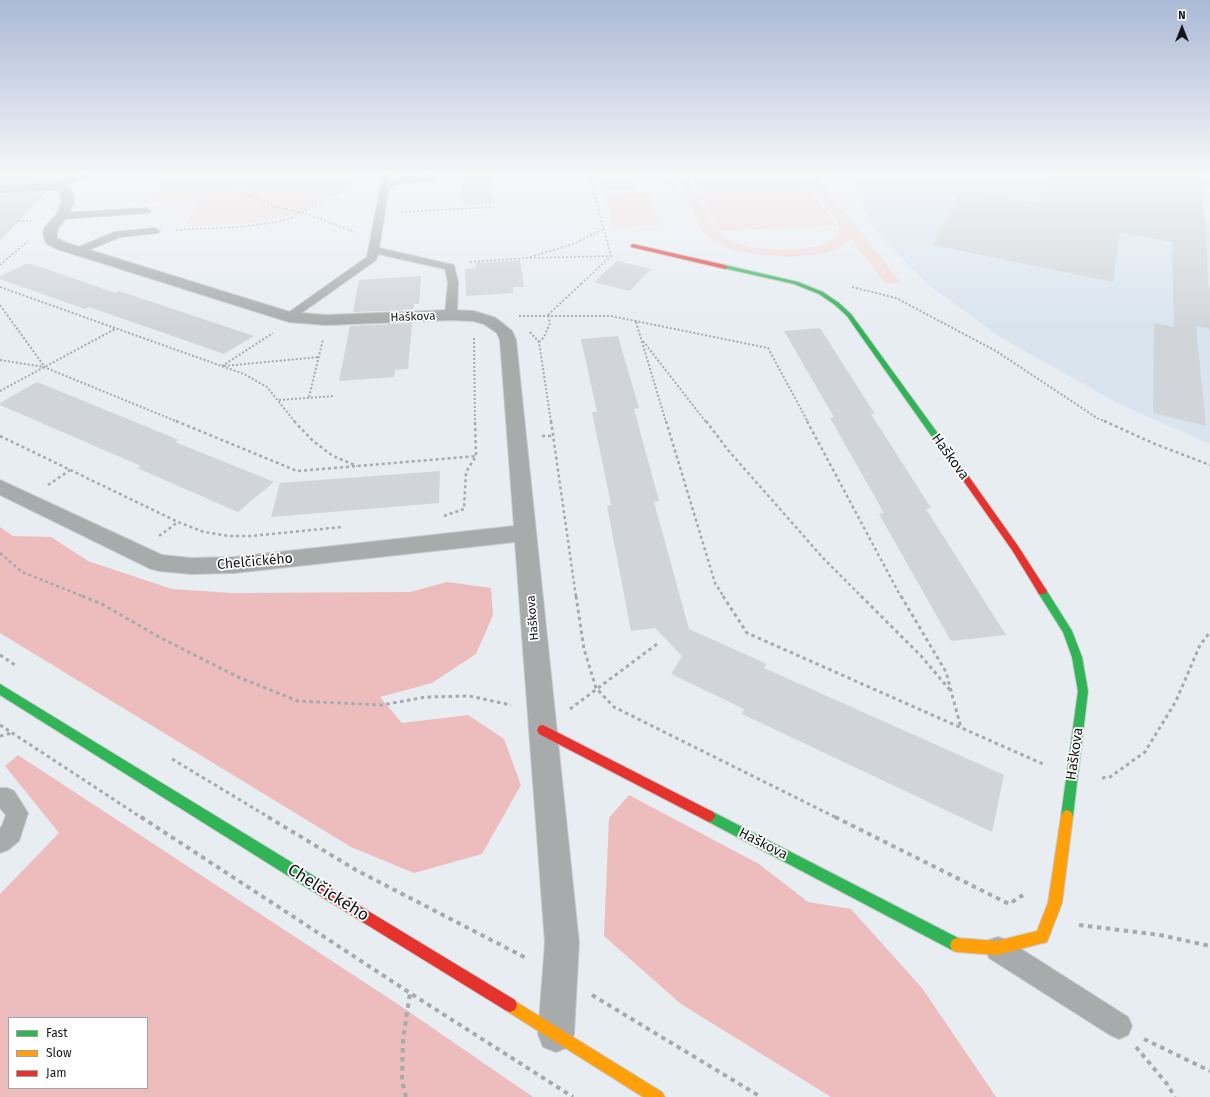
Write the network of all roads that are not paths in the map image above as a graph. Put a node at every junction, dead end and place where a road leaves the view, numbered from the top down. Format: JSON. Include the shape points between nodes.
{"nodes":[{"id":1,"x":54,"y":225,"type":"edge"},
{"id":2,"x":114,"y":225,"type":"edge"},
{"id":3,"x":378,"y":225,"type":"edge"},
{"id":4,"x":155,"y":232,"type":"road end"},
{"id":5,"x":105,"y":238,"type":"junction"},
{"id":6,"x":633,"y":246,"type":"dead end"},
{"id":7,"x":373,"y":250,"type":"junction"},
{"id":8,"x":78,"y":251,"type":"junction"},
{"id":9,"x":451,"y":316,"type":"junction"},
{"id":10,"x":283,"y":324,"type":"junction"},
{"id":11,"x":0,"y":487,"type":"edge"},
{"id":12,"x":525,"y":533,"type":"junction"},
{"id":13,"x":0,"y":689,"type":"edge"},
{"id":14,"x":542,"y":721,"type":"junction"},
{"id":15,"x":0,"y":798,"type":"edge"},
{"id":16,"x":0,"y":842,"type":"edge"},
{"id":17,"x":997,"y":948,"type":"junction"},
{"id":18,"x":1119,"y":1026,"type":"road end"},
{"id":19,"x":556,"y":1034,"type":"junction"},
{"id":20,"x":657,"y":1097,"type":"edge"}],
"edges":[{"from":1,"to":8,"type":"street","name":"Haškova","via":[[50,234],[52,240]]},
{"from":2,"to":5,"type":"lane"},
{"from":3,"to":7,"type":"lane"},
{"from":4,"to":5,"type":"lane","via":[[118,234]]},
{"from":5,"to":8,"type":"lane"},
{"from":6,"to":17,"type":"street","name":"Haškova","via":[[796,283],[821,293],[838,304],[1015,548],[1067,630],[1077,657],[1083,691],[1055,903],[1042,937]]},
{"from":7,"to":9,"type":"lane","via":[[450,267],[453,282]]},
{"from":7,"to":10,"type":"lane","via":[[372,258]]},
{"from":8,"to":10,"type":"street","name":"Haškova"},
{"from":9,"to":10,"type":"street","name":"Haškova"},
{"from":9,"to":12,"type":"street","name":"Haškova","via":[[474,316],[490,321],[504,331],[508,340]]},
{"from":11,"to":12,"type":"street","name":"Chelčického","via":[[159,563],[191,566],[234,565]]},
{"from":12,"to":14,"type":"street","name":"Haškova"},
{"from":13,"to":19,"type":"street","name":"Chelčického"},
{"from":14,"to":17,"type":"street","name":"Haškova","via":[[959,946]]},
{"from":14,"to":19,"type":"street","name":"Haškova","via":[[562,943]]},
{"from":15,"to":16,"type":"lane","via":[[7,798],[17,813],[11,833]]},
{"from":17,"to":18,"type":"lane"},
{"from":19,"to":20,"type":"street","name":"Chelčického"}]}
